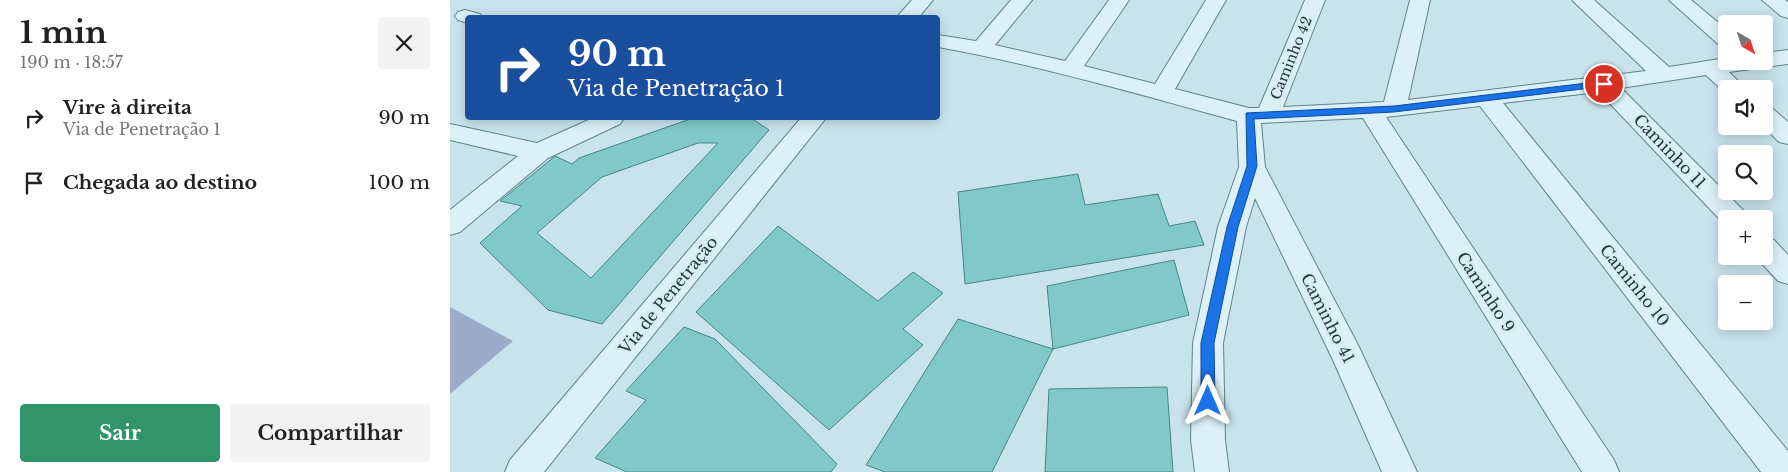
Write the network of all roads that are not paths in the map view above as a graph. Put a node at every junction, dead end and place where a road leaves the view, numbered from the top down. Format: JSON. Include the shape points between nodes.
{"nodes":[{"id":1,"x":923,"y":0,"type":"edge"},
{"id":2,"x":1022,"y":0,"type":"edge"},
{"id":3,"x":1119,"y":0,"type":"edge"},
{"id":4,"x":1216,"y":0,"type":"edge"},
{"id":5,"x":1315,"y":0,"type":"edge"},
{"id":6,"x":1420,"y":0,"type":"edge"},
{"id":7,"x":1582,"y":0,"type":"edge"},
{"id":8,"x":1679,"y":0,"type":"edge"},
{"id":9,"x":1772,"y":0,"type":"edge"},
{"id":10,"x":1788,"y":12,"type":"edge"},
{"id":11,"x":909,"y":15,"type":"edge"},
{"id":12,"x":1718,"y":32,"type":"edge"},
{"id":13,"x":940,"y":41,"type":"edge"},
{"id":14,"x":981,"y":48,"type":"junction"},
{"id":15,"x":1788,"y":56,"type":"edge"},
{"id":16,"x":1773,"y":58,"type":"edge"},
{"id":17,"x":1718,"y":67,"type":"edge"},
{"id":18,"x":1711,"y":68,"type":"junction"},
{"id":19,"x":1070,"y":69,"type":"junction"},
{"id":20,"x":1664,"y":75,"type":"junction"},
{"id":21,"x":1725,"y":80,"type":"edge"},
{"id":22,"x":1604,"y":84,"type":"junction"},
{"id":23,"x":1162,"y":92,"type":"junction"},
{"id":24,"x":1486,"y":98,"type":"junction"},
{"id":25,"x":1382,"y":110,"type":"junction"},
{"id":26,"x":1259,"y":116,"type":"junction"},
{"id":27,"x":608,"y":120,"type":"edge"},
{"id":28,"x":812,"y":120,"type":"edge"},
{"id":29,"x":1773,"y":122,"type":"edge"},
{"id":30,"x":450,"y":132,"type":"edge"},
{"id":31,"x":1788,"y":136,"type":"edge"},
{"id":32,"x":538,"y":152,"type":"junction"},
{"id":33,"x":1252,"y":166,"type":"junction"},
{"id":34,"x":1726,"y":210,"type":"edge"},
{"id":35,"x":450,"y":225,"type":"edge"},
{"id":36,"x":1773,"y":257,"type":"edge"},
{"id":37,"x":1788,"y":273,"type":"edge"},
{"id":38,"x":522,"y":472,"type":"edge"},
{"id":39,"x":1212,"y":472,"type":"edge"},
{"id":40,"x":1400,"y":472,"type":"edge"},
{"id":41,"x":1602,"y":472,"type":"edge"},
{"id":42,"x":1784,"y":472,"type":"edge"}],
"edges":[{"from":1,"to":11,"type":"street"},
{"from":2,"to":14,"type":"street"},
{"from":3,"to":19,"type":"street"},
{"from":4,"to":23,"type":"street"},
{"from":5,"to":26,"type":"street","name":"Caminho 42"},
{"from":6,"to":25,"type":"street"},
{"from":7,"to":20,"type":"street"},
{"from":8,"to":12,"type":"street"},
{"from":9,"to":10,"type":"street"},
{"from":13,"to":14,"type":"street"},
{"from":14,"to":19,"type":"street"},
{"from":15,"to":16,"type":"street"},
{"from":17,"to":18,"type":"street"},
{"from":18,"to":20,"type":"street"},
{"from":18,"to":21,"type":"street"},
{"from":19,"to":23,"type":"street"},
{"from":20,"to":22,"type":"street"},
{"from":22,"to":24,"type":"street"},
{"from":22,"to":34,"type":"street","name":"Caminho 11"},
{"from":23,"to":26,"type":"street"},
{"from":24,"to":25,"type":"street"},
{"from":24,"to":42,"type":"street","name":"Caminho 10"},
{"from":25,"to":26,"type":"street"},
{"from":25,"to":41,"type":"street","name":"Caminho 9"},
{"from":26,"to":33,"type":"street"},
{"from":27,"to":32,"type":"street"},
{"from":28,"to":38,"type":"street","name":"Via de Penetração"},
{"from":29,"to":31,"type":"street"},
{"from":30,"to":32,"type":"street"},
{"from":32,"to":35,"type":"street"},
{"from":33,"to":39,"type":"street","via":[[1232,227],[1208,343],[1208,440]]},
{"from":33,"to":40,"type":"street","name":"Caminho 41","via":[[1348,357]]},
{"from":36,"to":37,"type":"street"}]}
